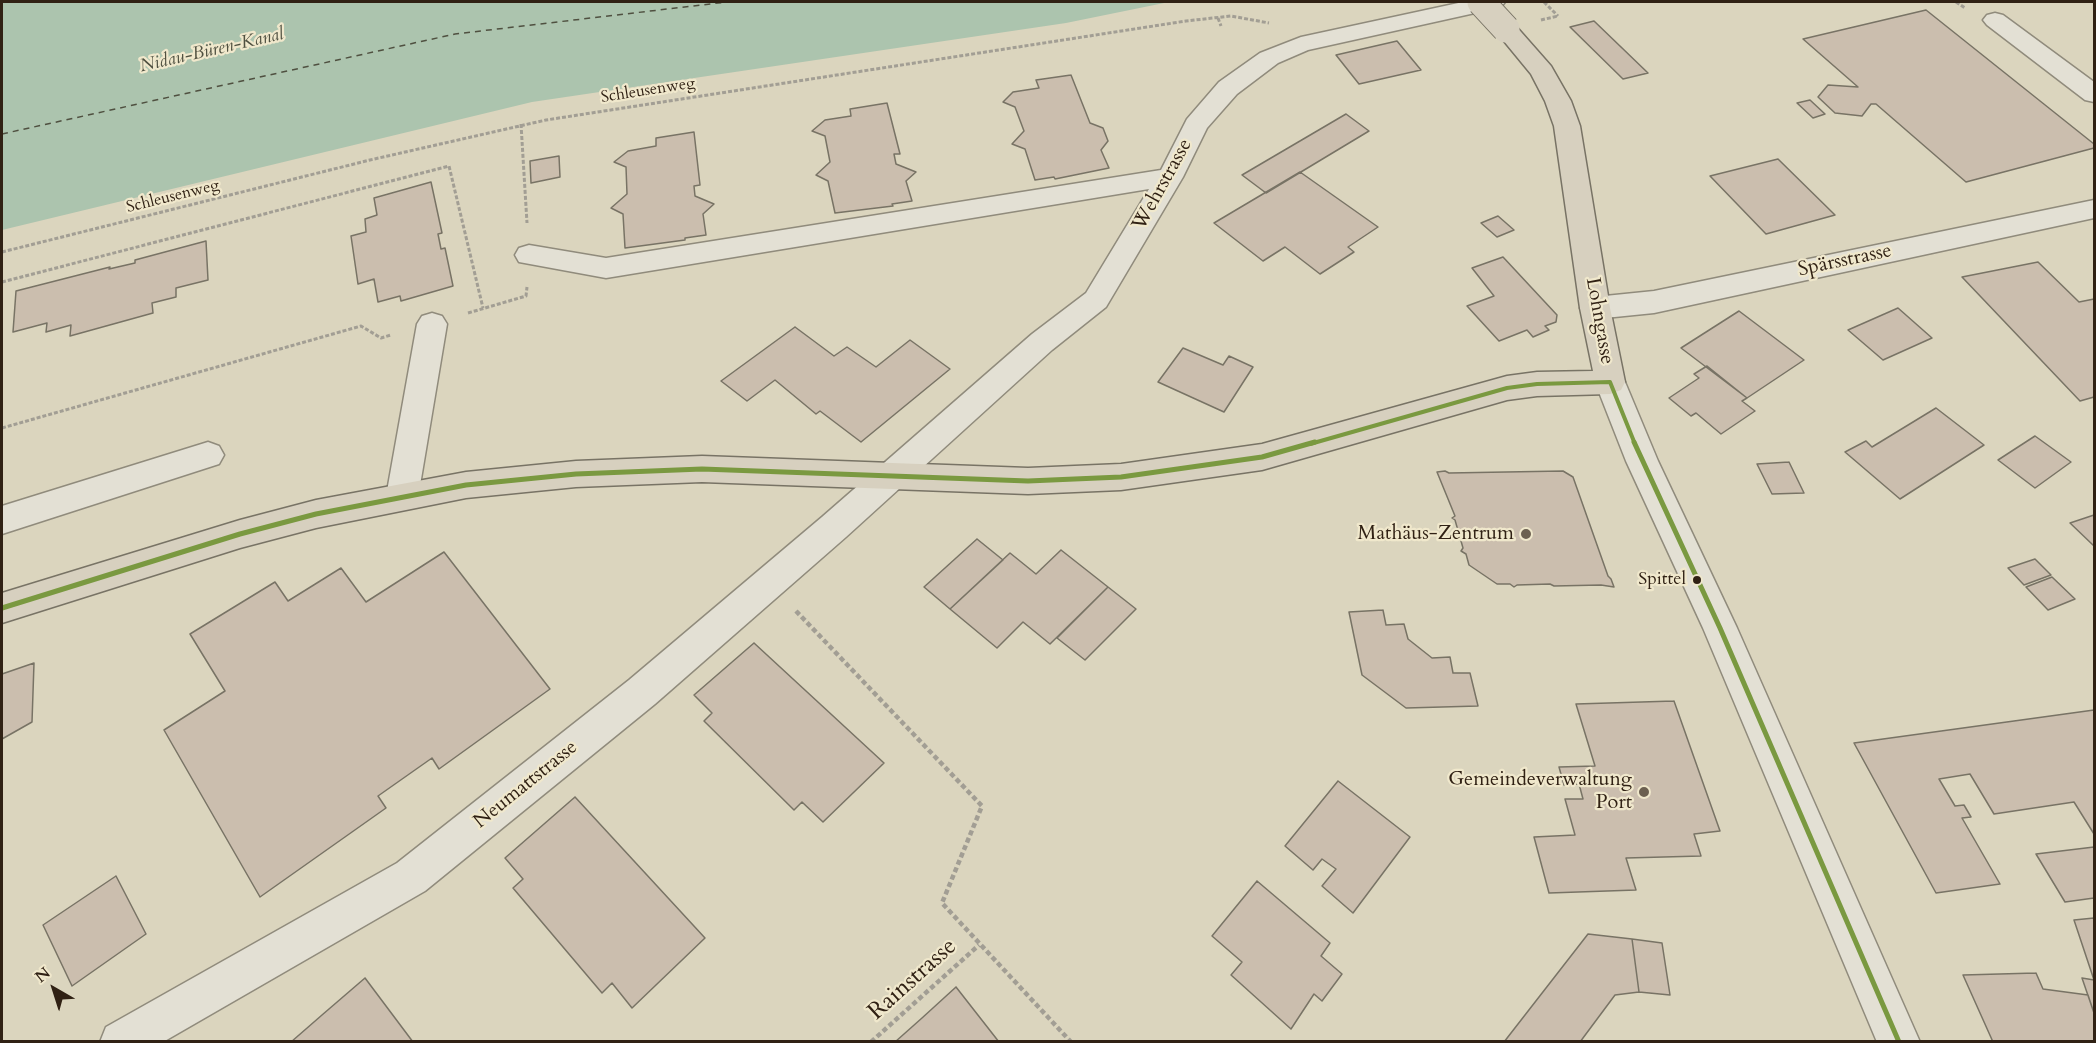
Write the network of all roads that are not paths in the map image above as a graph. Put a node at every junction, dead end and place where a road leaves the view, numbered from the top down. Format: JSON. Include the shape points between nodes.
{"nodes":[{"id":1,"x":1481,"y":2,"type":"edge"},
{"id":2,"x":1493,"y":2,"type":"edge"},
{"id":3,"x":1995,"y":20,"type":"dead end"},
{"id":4,"x":2094,"y":94,"type":"edge"},
{"id":5,"x":1170,"y":177,"type":"junction"},
{"id":6,"x":2094,"y":209,"type":"edge"},
{"id":7,"x":529,"y":255,"type":"road end"},
{"id":8,"x":1595,"y":308,"type":"junction"},
{"id":9,"x":432,"y":324,"type":"road end"},
{"id":10,"x":1610,"y":382,"type":"junction"},
{"id":11,"x":208,"y":455,"type":"dead end"},
{"id":12,"x":894,"y":475,"type":"junction"},
{"id":13,"x":402,"y":497,"type":"junction"},
{"id":14,"x":2,"y":520,"type":"edge"},
{"id":15,"x":2,"y":608,"type":"edge"},
{"id":16,"x":121,"y":1041,"type":"edge"},
{"id":17,"x":1899,"y":1041,"type":"edge"}],
"edges":[{"from":1,"to":8,"type":"main road","name":"Lohngasse","bridge":true,"via":[[1542,71],[1558,101],[1567,126]]},
{"from":2,"to":5,"type":"street","name":"Wehrstrasse","via":[[1301,44],[1269,58],[1228,88],[1196,125]]},
{"from":3,"to":4,"type":"street"},
{"from":5,"to":7,"type":"street","via":[[606,268]]},
{"from":5,"to":12,"type":"street","name":"Wehrstrasse","via":[[1096,300],[1037,346]]},
{"from":6,"to":8,"type":"street","name":"Spärsstrasse","via":[[1654,302]]},
{"from":8,"to":10,"type":"main road","name":"Lohngasse"},
{"from":9,"to":13,"type":"street"},
{"from":10,"to":12,"type":"main road","via":[[1507,388],[1262,457],[1189,469],[1028,481]]},
{"from":10,"to":17,"type":"street","name":"Lohngasse"},
{"from":11,"to":14,"type":"street"},
{"from":12,"to":13,"type":"main road","via":[[702,469],[627,471],[519,479]]},
{"from":12,"to":16,"type":"street","name":"Neumattstrasse","via":[[642,692],[411,877]]},
{"from":13,"to":15,"type":"main road","via":[[240,534]]}]}
